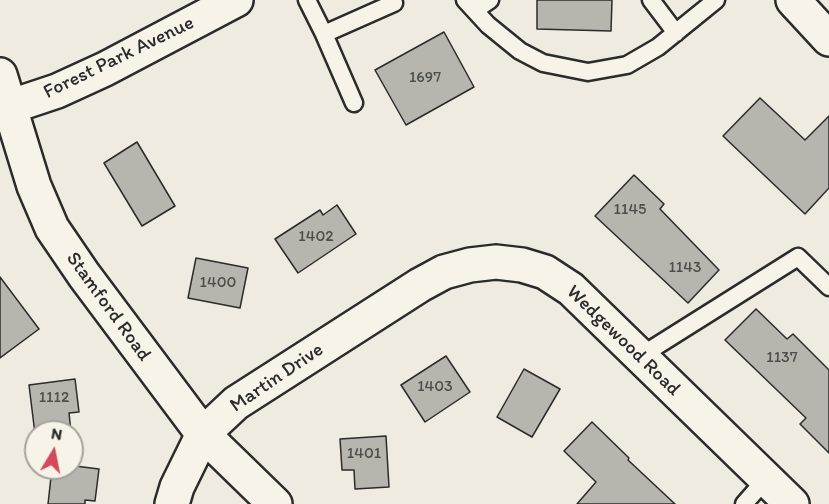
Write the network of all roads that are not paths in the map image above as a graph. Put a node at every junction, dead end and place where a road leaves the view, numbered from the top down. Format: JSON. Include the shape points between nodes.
{"nodes":[{"id":1,"x":307,"y":0,"type":"edge"},
{"id":2,"x":490,"y":0,"type":"edge"},
{"id":3,"x":651,"y":0,"type":"edge"},
{"id":4,"x":716,"y":0,"type":"edge"},
{"id":5,"x":394,"y":3,"type":"dead end"},
{"id":6,"x":219,"y":4,"type":"edge"},
{"id":7,"x":470,"y":5,"type":"edge"},
{"id":8,"x":676,"y":33,"type":"junction"},
{"id":9,"x":324,"y":34,"type":"junction"},
{"id":10,"x":0,"y":75,"type":"edge"},
{"id":11,"x":354,"y":103,"type":"dead end"},
{"id":12,"x":5,"y":109,"type":"edge"},
{"id":13,"x":420,"y":285,"type":"joint"},
{"id":14,"x":829,"y":287,"type":"edge"},
{"id":15,"x":639,"y":357,"type":"junction"},
{"id":16,"x":203,"y":434,"type":"junction"},
{"id":17,"x":766,"y":479,"type":"junction"},
{"id":18,"x":171,"y":504,"type":"edge"},
{"id":19,"x":275,"y":504,"type":"edge"},
{"id":20,"x":744,"y":504,"type":"edge"},
{"id":21,"x":792,"y":504,"type":"edge"}],
"edges":[{"from":1,"to":9,"type":"lane"},
{"from":2,"to":7,"type":"lane"},
{"from":3,"to":8,"type":"lane"},
{"from":4,"to":8,"type":"lane"},
{"from":5,"to":9,"type":"lane"},
{"from":6,"to":12,"type":"street","name":"Forest Park Avenue","via":[[105,69]]},
{"from":7,"to":8,"type":"lane","via":[[520,51],[543,63],[588,72],[627,65]]},
{"from":9,"to":11,"type":"lane"},
{"from":10,"to":12,"type":"street","name":"Stamford Road"},
{"from":12,"to":16,"type":"street","name":"Stamford Road","via":[[52,228]]},
{"from":13,"to":15,"type":"street","name":"Wedgewood Road","via":[[444,272],[496,262],[545,272],[571,289]]},
{"from":13,"to":16,"type":"street","name":"Martin Drive","via":[[236,403]]},
{"from":14,"to":15,"type":"lane","via":[[798,257]]},
{"from":15,"to":17,"type":"street","name":"Wedgewood Road"},
{"from":16,"to":18,"type":"street","name":"Martin Drive"},
{"from":16,"to":19,"type":"street","name":"Stamford Road"},
{"from":17,"to":20,"type":"lane"},
{"from":17,"to":21,"type":"street","name":"Wedgewood Road"}]}
